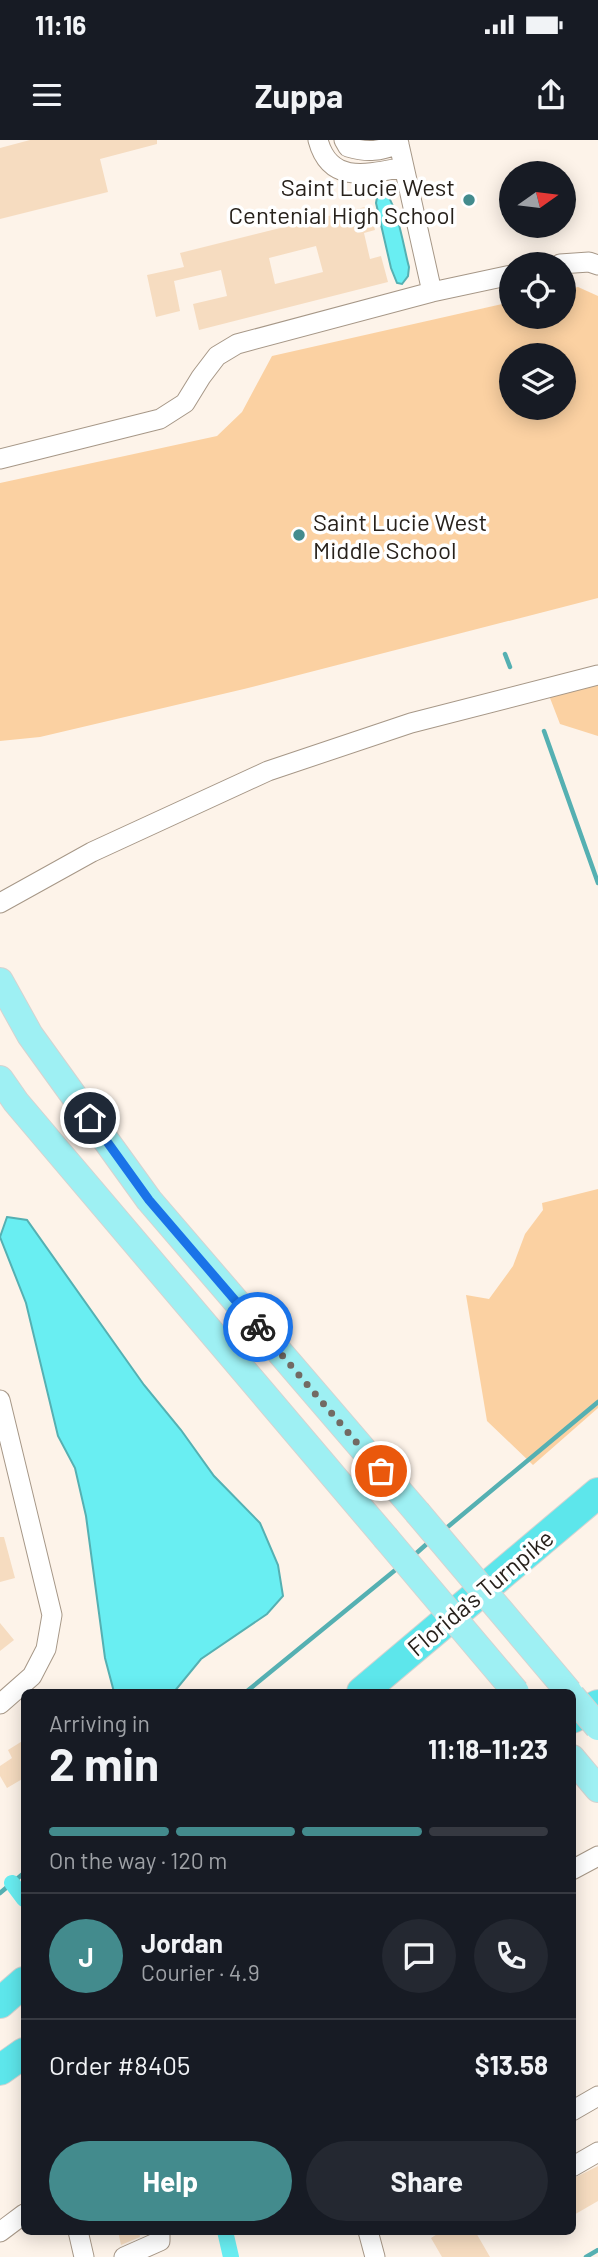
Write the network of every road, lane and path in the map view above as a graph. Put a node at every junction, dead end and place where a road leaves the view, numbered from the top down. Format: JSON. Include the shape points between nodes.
{"nodes":[{"id":1,"x":318,"y":140,"type":"edge"},
{"id":2,"x":344,"y":140,"type":"edge"},
{"id":3,"x":399,"y":142,"type":"edge"},
{"id":4,"x":404,"y":167,"type":"junction"},
{"id":5,"x":576,"y":263,"type":"edge"},
{"id":6,"x":598,"y":265,"type":"edge"},
{"id":7,"x":499,"y":278,"type":"edge"},
{"id":8,"x":432,"y":292,"type":"junction"},
{"id":9,"x":0,"y":459,"type":"edge"},
{"id":10,"x":598,"y":675,"type":"edge"},
{"id":11,"x":0,"y":903,"type":"edge"},
{"id":12,"x":0,"y":981,"type":"edge"},
{"id":13,"x":0,"y":1079,"type":"edge"},
{"id":14,"x":0,"y":1400,"type":"edge"},
{"id":15,"x":598,"y":1493,"type":"edge"},
{"id":16,"x":366,"y":1689,"type":"edge"},
{"id":17,"x":513,"y":1689,"type":"edge"},
{"id":18,"x":566,"y":1689,"type":"edge"},
{"id":19,"x":576,"y":1701,"type":"edge"},
{"id":20,"x":0,"y":1704,"type":"edge"},
{"id":21,"x":598,"y":1705,"type":"edge"},
{"id":22,"x":576,"y":1716,"type":"edge"},
{"id":23,"x":598,"y":1727,"type":"edge"},
{"id":24,"x":576,"y":1763,"type":"edge"},
{"id":25,"x":598,"y":1789,"type":"edge"},
{"id":26,"x":598,"y":1856,"type":"edge"},
{"id":27,"x":576,"y":1868,"type":"edge"},
{"id":28,"x":21,"y":1985,"type":"edge"},
{"id":29,"x":0,"y":2003,"type":"edge"},
{"id":30,"x":21,"y":2055,"type":"edge"},
{"id":31,"x":0,"y":2070,"type":"edge"},
{"id":32,"x":598,"y":2096,"type":"edge"},
{"id":33,"x":576,"y":2109,"type":"edge"},
{"id":34,"x":598,"y":2152,"type":"edge"},
{"id":35,"x":576,"y":2165,"type":"edge"},
{"id":36,"x":21,"y":2216,"type":"edge"},
{"id":37,"x":0,"y":2232,"type":"edge"},
{"id":38,"x":79,"y":2235,"type":"edge"},
{"id":39,"x":160,"y":2235,"type":"edge"},
{"id":40,"x":369,"y":2235,"type":"edge"},
{"id":41,"x":84,"y":2257,"type":"edge"},
{"id":42,"x":124,"y":2257,"type":"edge"},
{"id":43,"x":375,"y":2257,"type":"edge"}],
"edges":[{"from":1,"to":4,"type":"street","via":[[332,167],[367,174]]},
{"from":2,"to":3,"type":"street","via":[[348,147],[364,152]]},
{"from":3,"to":4,"type":"street"},
{"from":4,"to":8,"type":"street"},
{"from":5,"to":6,"type":"street"},
{"from":7,"to":8,"type":"street"},
{"from":8,"to":9,"type":"street","via":[[237,344],[218,356],[185,403],[160,419]]},
{"from":10,"to":11,"type":"street","via":[[411,723],[268,771],[92,852]]},
{"from":12,"to":18,"type":"main road","bridge":true,"via":[[30,1035],[149,1200]]},
{"from":13,"to":17,"type":"main road","bridge":true},
{"from":14,"to":20,"type":"street","via":[[52,1615],[46,1649],[32,1676]]},
{"from":15,"to":16,"type":"highway","name":"Florida's Turnpike"},
{"from":19,"to":23,"type":"main road","bridge":true},
{"from":21,"to":22,"type":"highway"},
{"from":24,"to":25,"type":"main road"},
{"from":26,"to":27,"type":"street"},
{"from":28,"to":29,"type":"highway"},
{"from":30,"to":31,"type":"highway"},
{"from":32,"to":33,"type":"street"},
{"from":34,"to":35,"type":"street"},
{"from":36,"to":37,"type":"street"},
{"from":38,"to":41,"type":"street"},
{"from":39,"to":42,"type":"street","via":[[160,2241]]},
{"from":40,"to":43,"type":"street"}]}
